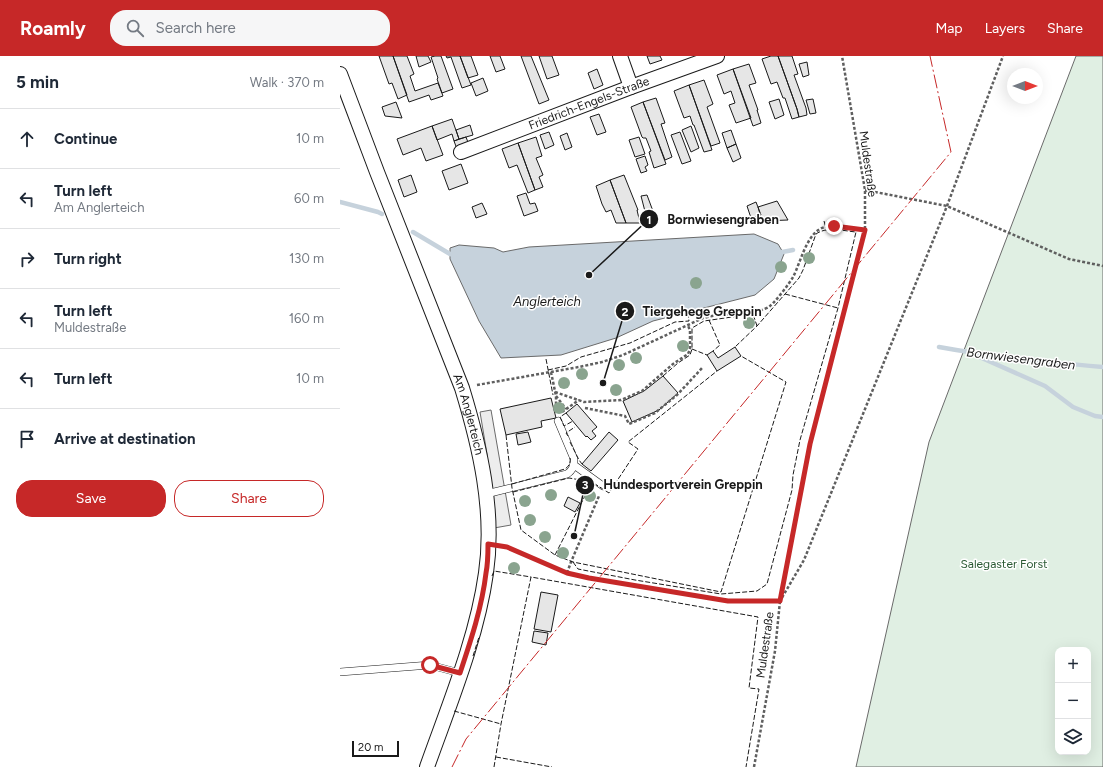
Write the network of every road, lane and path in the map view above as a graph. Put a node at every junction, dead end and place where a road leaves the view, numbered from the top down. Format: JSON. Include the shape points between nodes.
{"nodes":[{"id":1,"x":620,"y":56,"type":"edge"},
{"id":2,"x":717,"y":56,"type":"edge"},
{"id":3,"x":842,"y":56,"type":"edge"},
{"id":4,"x":1003,"y":56,"type":"edge"},
{"id":5,"x":340,"y":74,"type":"edge"},
{"id":6,"x":631,"y":87,"type":"junction"},
{"id":7,"x":461,"y":152,"type":"dead end"},
{"id":8,"x":865,"y":190,"type":"junction"},
{"id":9,"x":947,"y":206,"type":"junction"},
{"id":10,"x":865,"y":230,"type":"junction"},
{"id":11,"x":1103,"y":266,"type":"edge"},
{"id":12,"x":688,"y":325,"type":"junction"},
{"id":13,"x":703,"y":366,"type":"dead end"},
{"id":14,"x":551,"y":372,"type":"junction"},
{"id":15,"x":462,"y":388,"type":"junction"},
{"id":16,"x":555,"y":392,"type":"junction"},
{"id":17,"x":556,"y":396,"type":"junction"},
{"id":18,"x":579,"y":399,"type":"junction"},
{"id":19,"x":585,"y":408,"type":"dead end"},
{"id":20,"x":566,"y":409,"type":"junction"},
{"id":21,"x":558,"y":421,"type":"dead end"},
{"id":22,"x":574,"y":465,"type":"junction"},
{"id":23,"x":603,"y":486,"type":"joint"},
{"id":24,"x":486,"y":494,"type":"junction"},
{"id":25,"x":488,"y":544,"type":"junction"},
{"id":26,"x":567,"y":573,"type":"junction"},
{"id":27,"x":780,"y":601,"type":"junction"},
{"id":28,"x":340,"y":672,"type":"edge"},
{"id":29,"x":460,"y":673,"type":"junction"},
{"id":30,"x":427,"y":767,"type":"edge"},
{"id":31,"x":754,"y":767,"type":"edge"}],
"edges":[{"from":1,"to":6,"type":"street"},
{"from":2,"to":6,"type":"street","name":"Friedrich-Engels-Straße"},
{"from":3,"to":8,"type":"path","name":"Muldestraße"},
{"from":4,"to":9,"type":"path"},
{"from":5,"to":15,"type":"street","name":"Am Anglerteich"},
{"from":6,"to":7,"type":"street","name":"Friedrich-Engels-Straße"},
{"from":8,"to":9,"type":"path"},
{"from":8,"to":10,"type":"path","name":"Muldestraße"},
{"from":9,"to":11,"type":"path","via":[[1069,259]]},
{"from":9,"to":27,"type":"path","via":[[804,560]]},
{"from":10,"to":12,"type":"path","via":[[834,226],[818,229],[805,247],[792,279],[769,307],[703,318]]},
{"from":10,"to":27,"type":"path","name":"Muldestraße","via":[[810,444]]},
{"from":12,"to":14,"type":"path","via":[[623,355]]},
{"from":12,"to":18,"type":"path","via":[[688,354],[642,391],[621,400],[584,402]]},
{"from":13,"to":19,"type":"path","via":[[677,396],[661,409],[630,424],[625,416]]},
{"from":14,"to":15,"type":"path"},
{"from":14,"to":16,"type":"path"},
{"from":15,"to":24,"type":"street","name":"Am Anglerteich","via":[[473,424]]},
{"from":16,"to":17,"type":"path"},
{"from":16,"to":18,"type":"path"},
{"from":17,"to":20,"type":"path"},
{"from":17,"to":20,"type":"path","via":[[557,415]]},
{"from":18,"to":20,"type":"path"},
{"from":21,"to":22,"type":"lane","via":[[574,459]]},
{"from":22,"to":23,"type":"lane"},
{"from":22,"to":24,"type":"lane","via":[[567,474]]},
{"from":23,"to":26,"type":"path"},
{"from":24,"to":25,"type":"street","name":"Am Anglerteich"},
{"from":25,"to":26,"type":"path","via":[[507,547]]},
{"from":25,"to":29,"type":"street","name":"Am Anglerteich","via":[[481,601]]},
{"from":26,"to":27,"type":"path","via":[[728,601]]},
{"from":27,"to":31,"type":"path","name":"Muldestraße","via":[[775,651]]},
{"from":28,"to":29,"type":"lane","via":[[430,665]]},
{"from":29,"to":30,"type":"street","name":"Am Anglerteich"}]}
